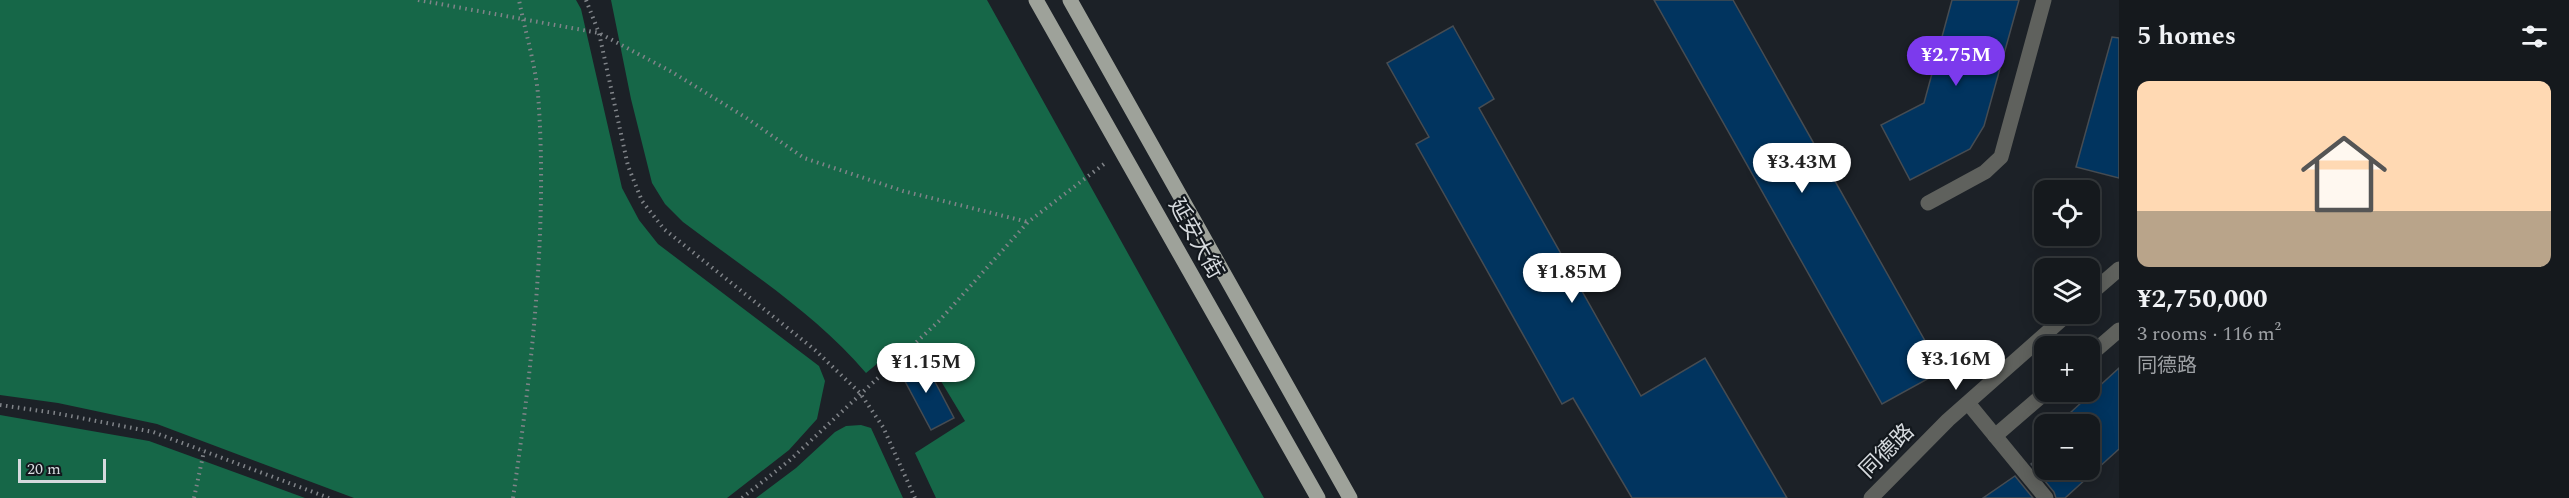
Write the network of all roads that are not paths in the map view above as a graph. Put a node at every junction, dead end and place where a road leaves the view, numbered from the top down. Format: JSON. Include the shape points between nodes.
{"nodes":[{"id":1,"x":1036,"y":0,"type":"edge"},
{"id":2,"x":1070,"y":0,"type":"edge"},
{"id":3,"x":2044,"y":0,"type":"edge"},
{"id":4,"x":1928,"y":203,"type":"dead end"},
{"id":5,"x":2119,"y":269,"type":"edge"},
{"id":6,"x":2100,"y":285,"type":"edge"},
{"id":7,"x":2057,"y":324,"type":"edge"},
{"id":8,"x":2119,"y":330,"type":"edge"},
{"id":9,"x":2100,"y":346,"type":"edge"},
{"id":10,"x":2034,"y":402,"type":"edge"},
{"id":11,"x":1968,"y":403,"type":"junction"},
{"id":12,"x":1995,"y":436,"type":"junction"},
{"id":13,"x":1318,"y":498,"type":"edge"},
{"id":14,"x":1350,"y":498,"type":"edge"},
{"id":15,"x":1871,"y":498,"type":"edge"},
{"id":16,"x":2046,"y":498,"type":"edge"}],
"edges":[{"from":1,"to":13,"type":"main road","name":"延安大街"},
{"from":2,"to":14,"type":"main road","name":"延安大街"},
{"from":3,"to":4,"type":"street","via":[[2001,157],[1985,172]]},
{"from":5,"to":6,"type":"street"},
{"from":7,"to":11,"type":"street","name":"同德路"},
{"from":8,"to":9,"type":"street"},
{"from":10,"to":12,"type":"street"},
{"from":11,"to":12,"type":"street"},
{"from":11,"to":15,"type":"street","name":"同德路"},
{"from":12,"to":16,"type":"street"}]}
